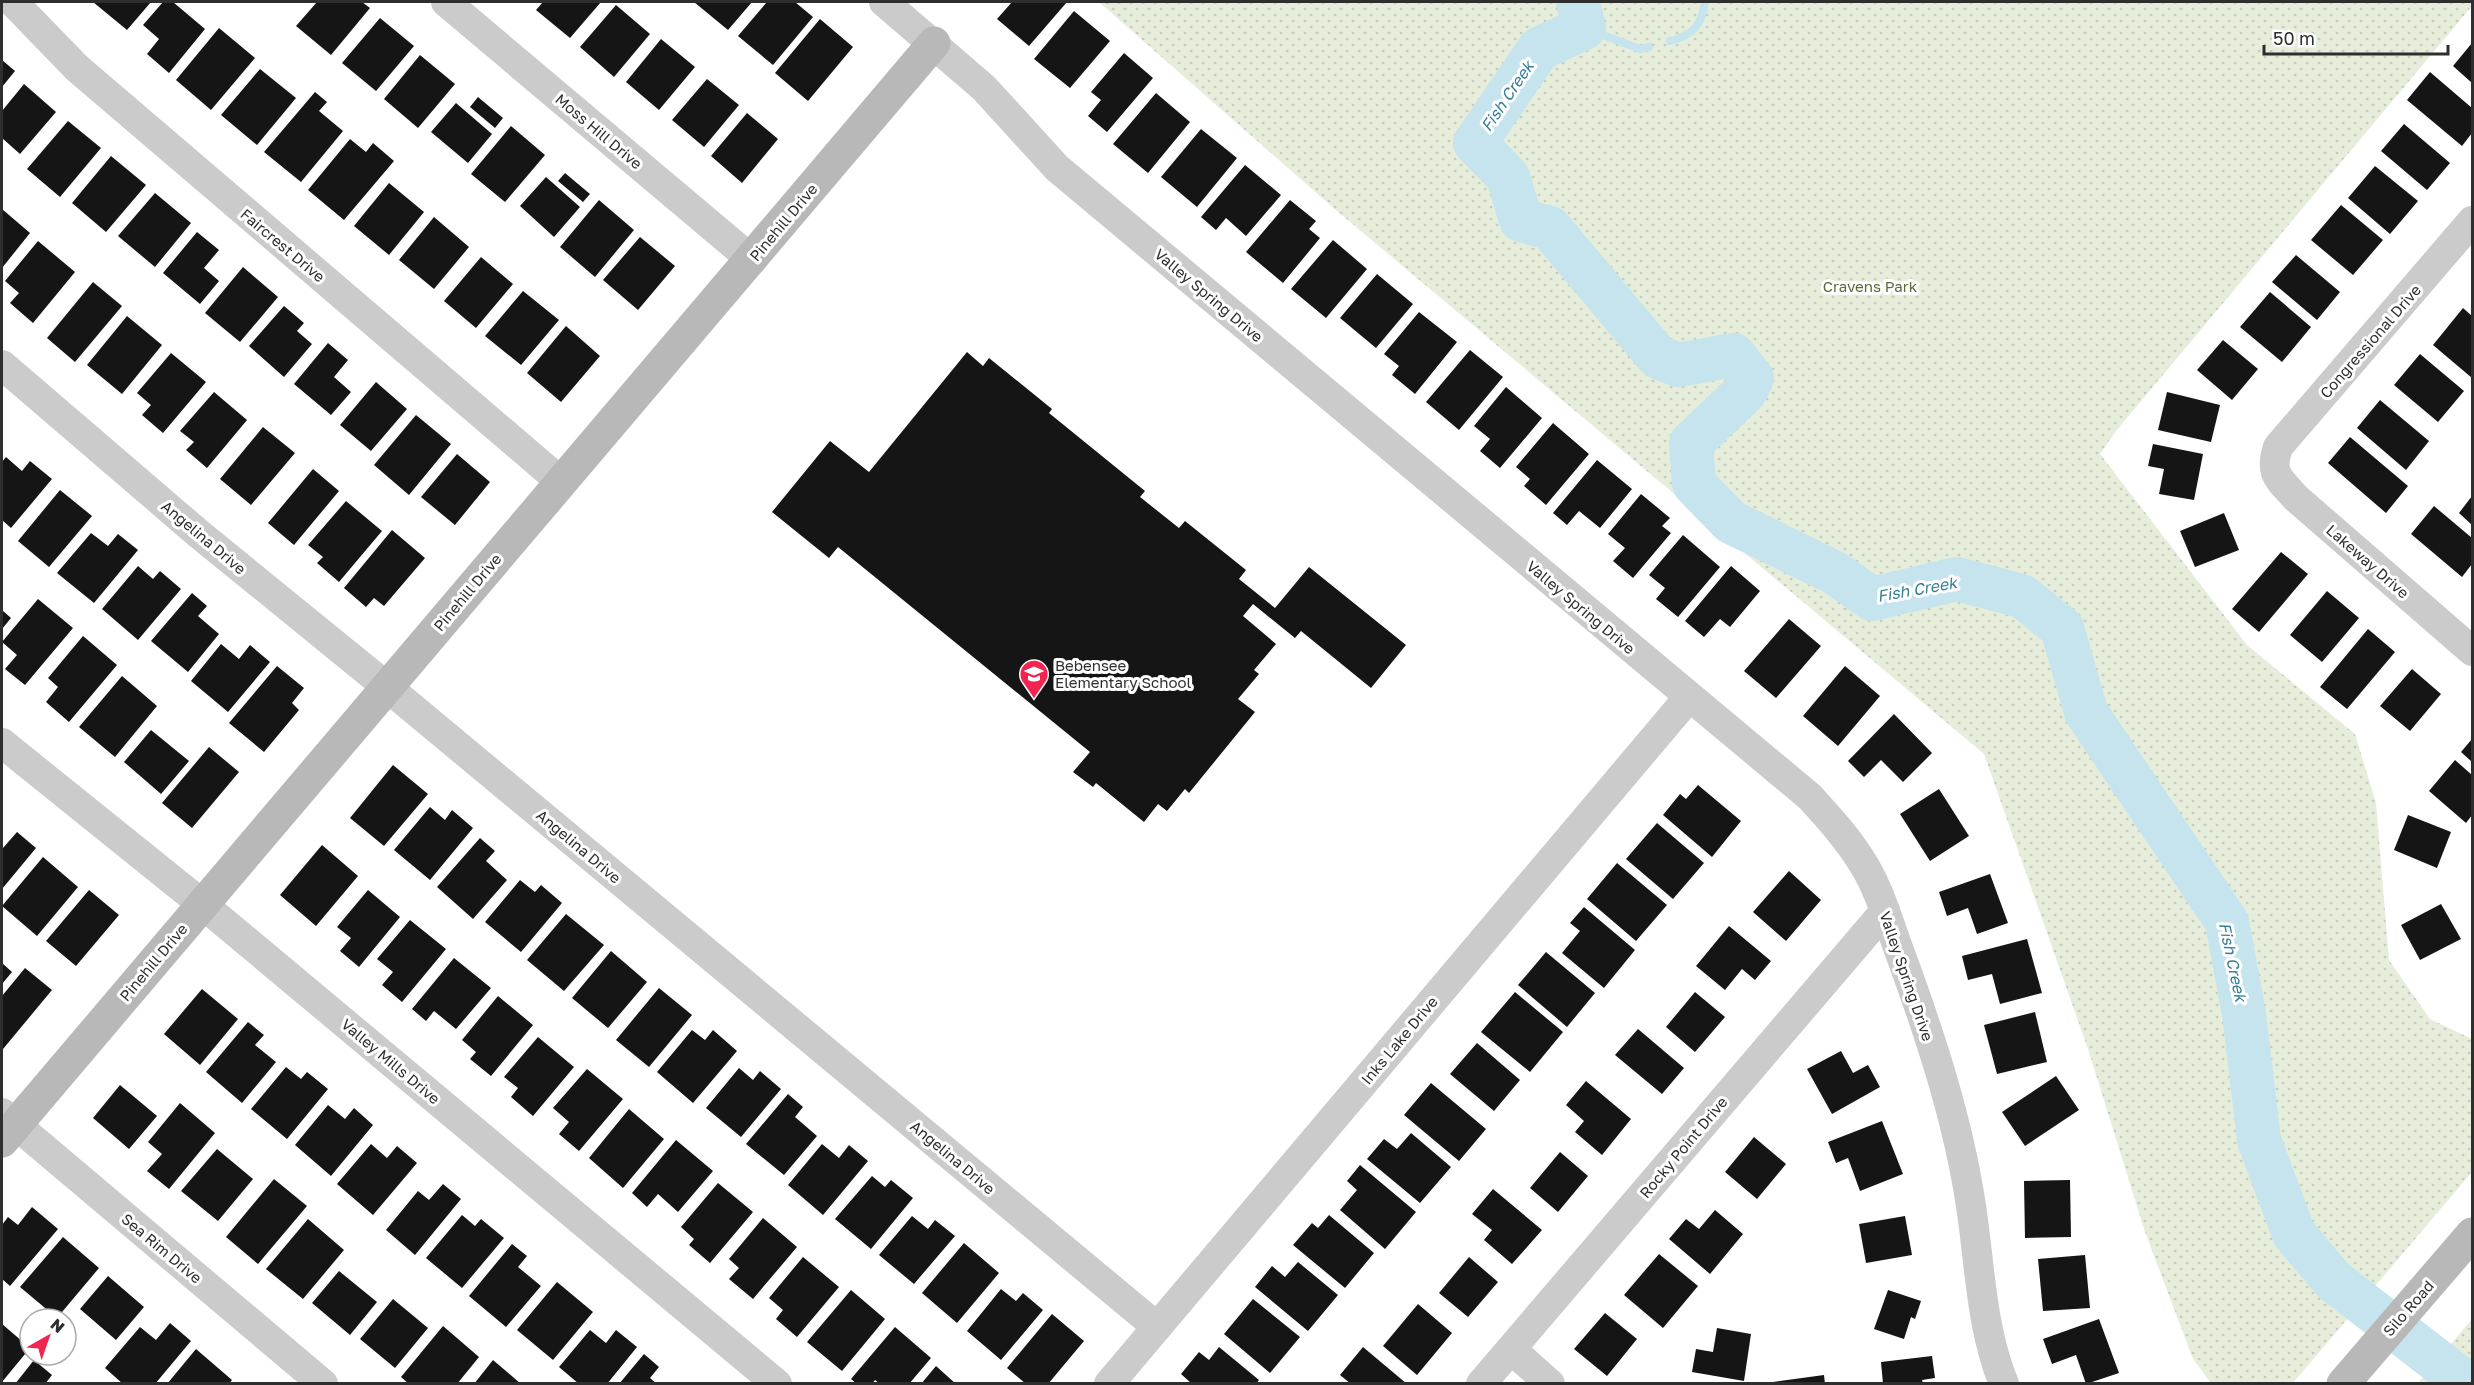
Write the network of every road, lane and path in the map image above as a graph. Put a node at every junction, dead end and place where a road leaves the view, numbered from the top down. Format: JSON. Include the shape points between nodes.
{"nodes":[{"id":1,"x":13,"y":2,"type":"edge"},
{"id":2,"x":446,"y":2,"type":"edge"},
{"id":3,"x":884,"y":2,"type":"edge"},
{"id":4,"x":934,"y":43,"type":"junction"},
{"id":5,"x":2472,"y":221,"type":"edge"},
{"id":6,"x":752,"y":260,"type":"junction"},
{"id":7,"x":2,"y":365,"type":"edge"},
{"id":8,"x":2272,"y":463,"type":"joint"},
{"id":9,"x":560,"y":481,"type":"junction"},
{"id":10,"x":2472,"y":651,"type":"edge"},
{"id":11,"x":387,"y":687,"type":"junction"},
{"id":12,"x":1689,"y":697,"type":"junction"},
{"id":13,"x":2,"y":743,"type":"edge"},
{"id":14,"x":202,"y":904,"type":"junction"},
{"id":15,"x":1885,"y":911,"type":"junction"},
{"id":16,"x":6,"y":1126,"type":"edge"},
{"id":17,"x":2472,"y":1233,"type":"edge"},
{"id":18,"x":1157,"y":1327,"type":"junction"},
{"id":19,"x":1511,"y":1349,"type":"junction"},
{"id":20,"x":2350,"y":1376,"type":"edge"},
{"id":21,"x":323,"y":1383,"type":"edge"},
{"id":22,"x":777,"y":1383,"type":"edge"},
{"id":23,"x":1109,"y":1383,"type":"edge"},
{"id":24,"x":1481,"y":1383,"type":"edge"},
{"id":25,"x":1550,"y":1383,"type":"edge"},
{"id":26,"x":2004,"y":1383,"type":"edge"}],
"edges":[{"from":1,"to":9,"type":"street","name":"Faircrest Drive","via":[[76,68]]},
{"from":2,"to":6,"type":"street","name":"Moss Hill Drive"},
{"from":3,"to":4,"type":"street","name":"Valley Spring Drive"},
{"from":4,"to":6,"type":"street","name":"Pinehill Drive"},
{"from":4,"to":12,"type":"street","name":"Valley Spring Drive","via":[[984,88],[1057,168]]},
{"from":5,"to":8,"type":"street","name":"Congressional Drive","via":[[2278,447]]},
{"from":6,"to":9,"type":"street","name":"Pinehill Drive"},
{"from":7,"to":11,"type":"street","name":"Angelina Drive","via":[[199,534]]},
{"from":8,"to":10,"type":"street","name":"Lakeway Drive","via":[[2278,478],[2296,498]]},
{"from":9,"to":11,"type":"street","name":"Pinehill Drive"},
{"from":11,"to":14,"type":"street","name":"Pinehill Drive"},
{"from":11,"to":18,"type":"street","name":"Angelina Drive"},
{"from":12,"to":15,"type":"street","name":"Valley Spring Drive","via":[[1810,797],[1841,831],[1865,866]]},
{"from":12,"to":18,"type":"street","name":"Inks Lake Drive"},
{"from":13,"to":14,"type":"street","name":"Valley Mills Drive"},
{"from":14,"to":16,"type":"street","name":"Pinehill Drive"},
{"from":14,"to":22,"type":"street","name":"Valley Mills Drive"},
{"from":15,"to":19,"type":"street","name":"Rocky Point Drive"},
{"from":15,"to":26,"type":"street","name":"Valley Spring Drive","via":[[1949,1101],[1971,1204],[1986,1320],[1995,1363]]},
{"from":16,"to":21,"type":"street","name":"Sea Rim Drive"},
{"from":17,"to":20,"type":"street","name":"Silo Road"},
{"from":18,"to":23,"type":"street","name":"Inks Lake Drive"},
{"from":19,"to":24,"type":"street","name":"Rocky Point Drive"},
{"from":19,"to":25,"type":"street"}]}
